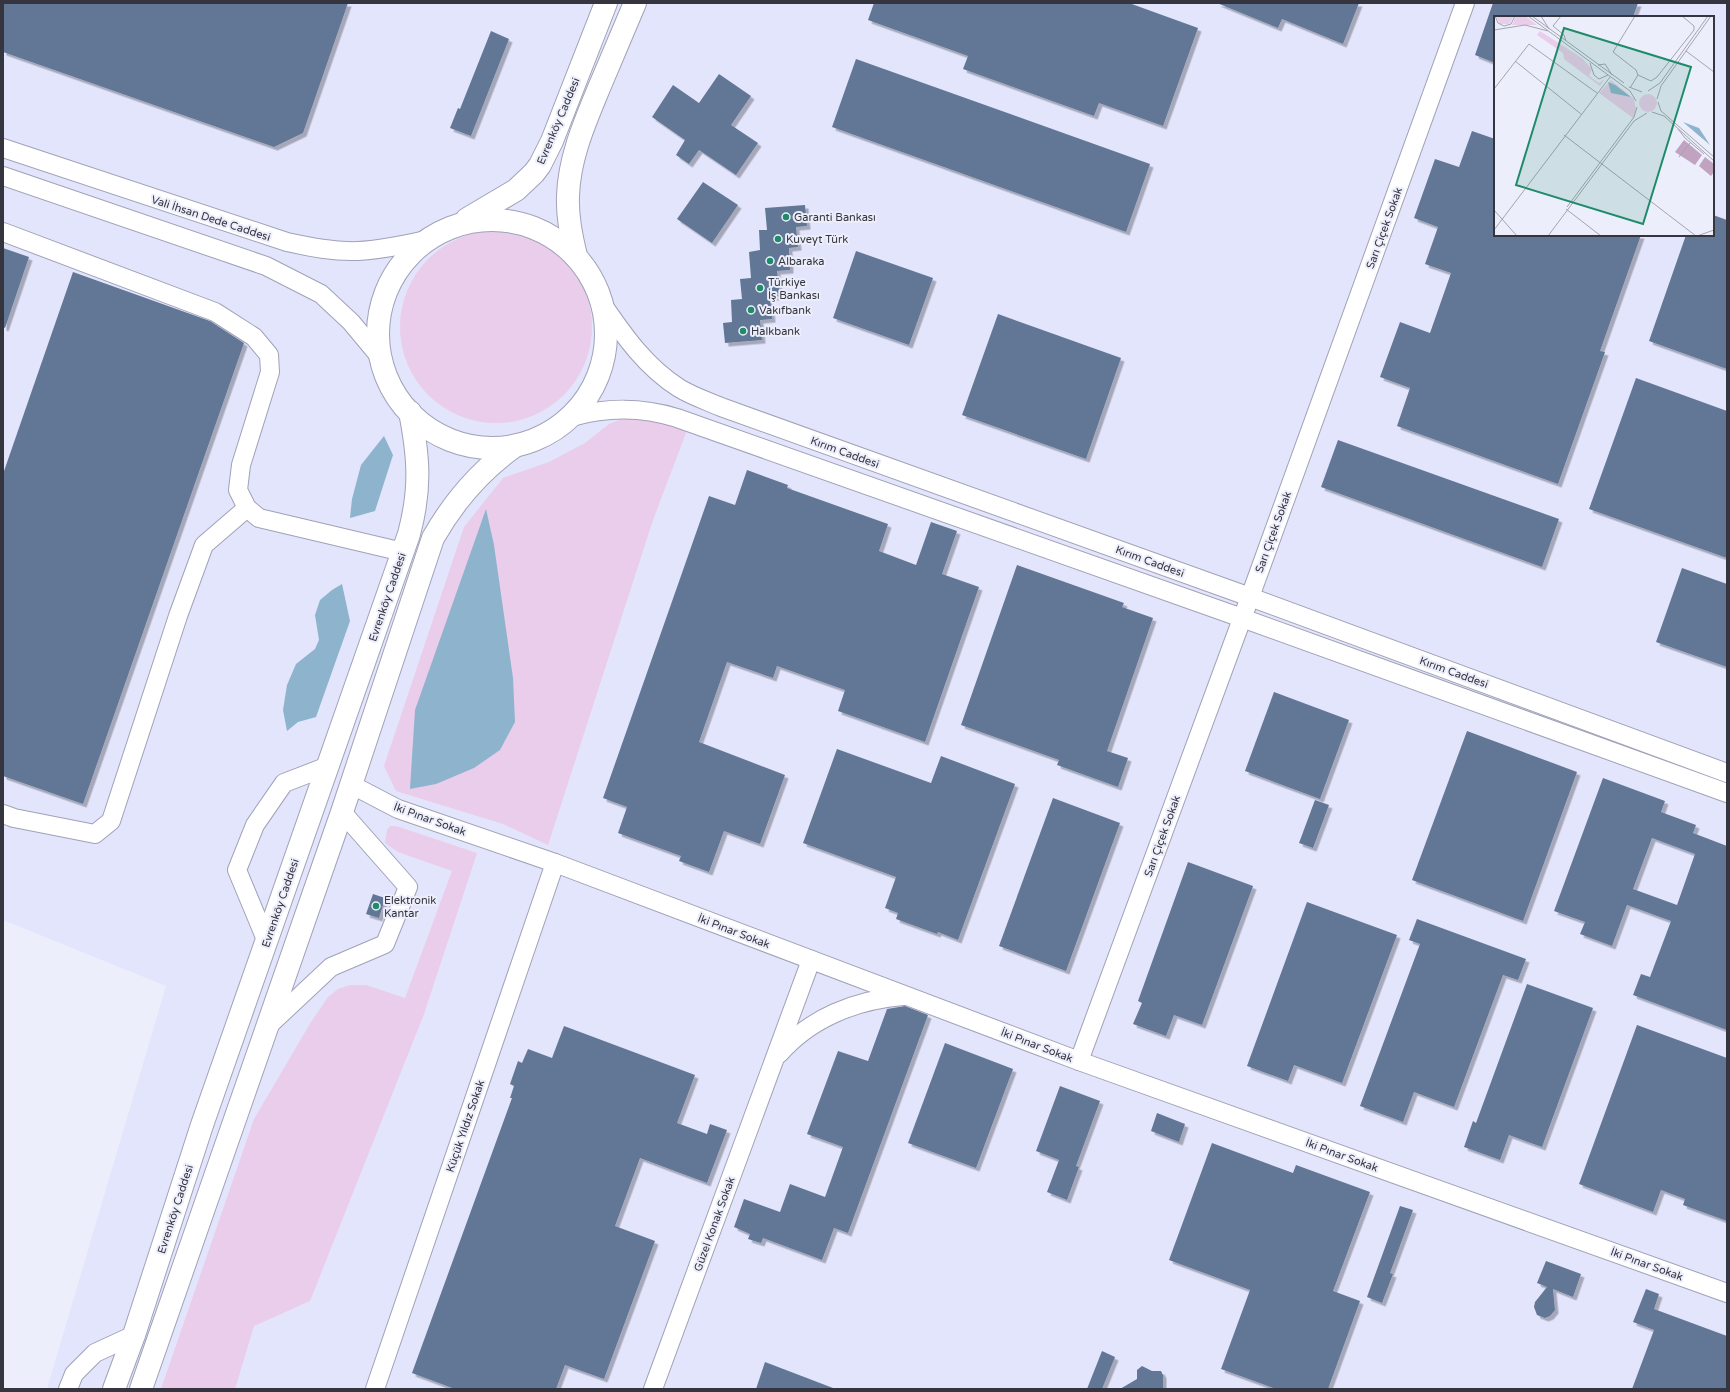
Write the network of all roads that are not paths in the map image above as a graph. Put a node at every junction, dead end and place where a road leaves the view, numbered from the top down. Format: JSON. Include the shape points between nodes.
{"nodes":[{"id":1,"x":606,"y":3,"type":"edge"},
{"id":2,"x":635,"y":3,"type":"edge"},
{"id":3,"x":1465,"y":3,"type":"edge"},
{"id":4,"x":3,"y":148,"type":"edge"},
{"id":5,"x":3,"y":176,"type":"edge"},
{"id":6,"x":455,"y":225,"type":"junction"},
{"id":7,"x":3,"y":232,"type":"edge"},
{"id":8,"x":426,"y":240,"type":"junction"},
{"id":9,"x":576,"y":256,"type":"junction"},
{"id":10,"x":603,"y":305,"type":"junction"},
{"id":11,"x":381,"y":358,"type":"junction"},
{"id":12,"x":410,"y":412,"type":"junction"},
{"id":13,"x":571,"y":417,"type":"junction"},
{"id":14,"x":516,"y":446,"type":"junction"},
{"id":15,"x":247,"y":508,"type":"junction"},
{"id":16,"x":404,"y":552,"type":"junction"},
{"id":17,"x":1250,"y":597,"type":"junction"},
{"id":18,"x":1242,"y":618,"type":"junction"},
{"id":19,"x":328,"y":766,"type":"junction"},
{"id":20,"x":1727,"y":773,"type":"edge"},
{"id":21,"x":352,"y":785,"type":"junction"},
{"id":22,"x":1727,"y":793,"type":"edge"},
{"id":23,"x":342,"y":812,"type":"junction"},
{"id":24,"x":3,"y":814,"type":"edge"},
{"id":25,"x":554,"y":863,"type":"junction"},
{"id":26,"x":267,"y":942,"type":"junction"},
{"id":27,"x":811,"y":960,"type":"junction"},
{"id":28,"x":906,"y":996,"type":"junction"},
{"id":29,"x":267,"y":1027,"type":"junction"},
{"id":30,"x":775,"y":1060,"type":"junction"},
{"id":31,"x":1079,"y":1061,"type":"junction"},
{"id":32,"x":1727,"y":1293,"type":"edge"},
{"id":33,"x":134,"y":1335,"type":"junction"},
{"id":34,"x":68,"y":1389,"type":"edge"},
{"id":35,"x":114,"y":1389,"type":"edge"},
{"id":36,"x":141,"y":1389,"type":"edge"},
{"id":37,"x":375,"y":1389,"type":"edge"},
{"id":38,"x":653,"y":1389,"type":"edge"}],
"edges":[{"from":1,"to":6,"type":"main road","name":"Evrenköy Caddesi","via":[[552,141],[540,165],[516,190]]},
{"from":2,"to":9,"type":"main road","via":[[584,124],[572,163],[568,210]]},
{"from":3,"to":17,"type":"street","name":"Sarı Çiçek Sokak"},
{"from":4,"to":8,"type":"street","name":"Vali İhsan Dede Caddesi","via":[[287,242],[326,249],[358,251]]},
{"from":5,"to":11,"type":"street","via":[[266,266],[320,294],[351,322]]},
{"from":6,"to":8,"type":"main road"},
{"from":6,"to":9,"type":"main road","via":[[487,219],[520,223],[551,235]]},
{"from":7,"to":15,"type":"street","via":[[215,312],[254,337],[269,355],[270,372],[241,465],[238,490]]},
{"from":8,"to":11,"type":"main road","via":[[402,264],[386,292],[378,325]]},
{"from":9,"to":10,"type":"main road","via":[[594,282]]},
{"from":10,"to":13,"type":"main road","via":[[606,322],[604,357],[592,389]]},
{"from":10,"to":17,"type":"street","name":"Kırım Caddesi","via":[[628,341],[654,369],[680,389],[698,398]]},
{"from":11,"to":12,"type":"main road","via":[[395,392]]},
{"from":12,"to":14,"type":"main road","via":[[432,431],[458,443],[487,448]]},
{"from":12,"to":16,"type":"main road","name":"Evrenköy Caddesi","via":[[418,484]]},
{"from":13,"to":14,"type":"main road","via":[[545,435]]},
{"from":13,"to":18,"type":"street","name":"Kırım Caddesi","via":[[616,409],[662,413]]},
{"from":14,"to":21,"type":"main road","via":[[495,460],[472,483],[433,538]]},
{"from":15,"to":16,"type":"street","via":[[259,518]]},
{"from":15,"to":24,"type":"street","via":[[204,545],[111,821],[95,834]]},
{"from":16,"to":19,"type":"main road","name":"Evrenköy Caddesi"},
{"from":17,"to":18,"type":"street","name":"Sarı Çiçek Sokak"},
{"from":17,"to":20,"type":"street","name":"Kırım Caddesi"},
{"from":18,"to":22,"type":"street","name":"Kırım Caddesi"},
{"from":18,"to":31,"type":"street","name":"Sarı Çiçek Sokak"},
{"from":19,"to":26,"type":"main road","name":"Evrenköy Caddesi"},
{"from":19,"to":26,"type":"street","via":[[284,783],[256,825],[237,870]]},
{"from":21,"to":23,"type":"main road"},
{"from":21,"to":25,"type":"street","name":"İki Pınar Sokak","via":[[398,809]]},
{"from":23,"to":29,"type":"main road"},
{"from":23,"to":29,"type":"street","via":[[408,887],[385,944],[331,967]]},
{"from":25,"to":27,"type":"street","name":"İki Pınar Sokak"},
{"from":25,"to":37,"type":"street","name":"Küçük Yıldız Sokak"},
{"from":26,"to":33,"type":"main road","name":"Evrenköy Caddesi","via":[[202,1125]]},
{"from":27,"to":28,"type":"street","name":"İki Pınar Sokak"},
{"from":27,"to":30,"type":"street","name":"Güzel Konak Sokak"},
{"from":28,"to":30,"type":"street","name":"Güzel Konak Sokak","via":[[866,1001],[833,1014],[796,1038]]},
{"from":28,"to":31,"type":"street","name":"İki Pınar Sokak"},
{"from":29,"to":36,"type":"main road"},
{"from":30,"to":38,"type":"street","name":"Güzel Konak Sokak"},
{"from":31,"to":32,"type":"street","name":"İki Pınar Sokak"},
{"from":33,"to":34,"type":"street","via":[[96,1353],[74,1374]]},
{"from":33,"to":35,"type":"main road","name":"Evrenköy Caddesi"}]}
